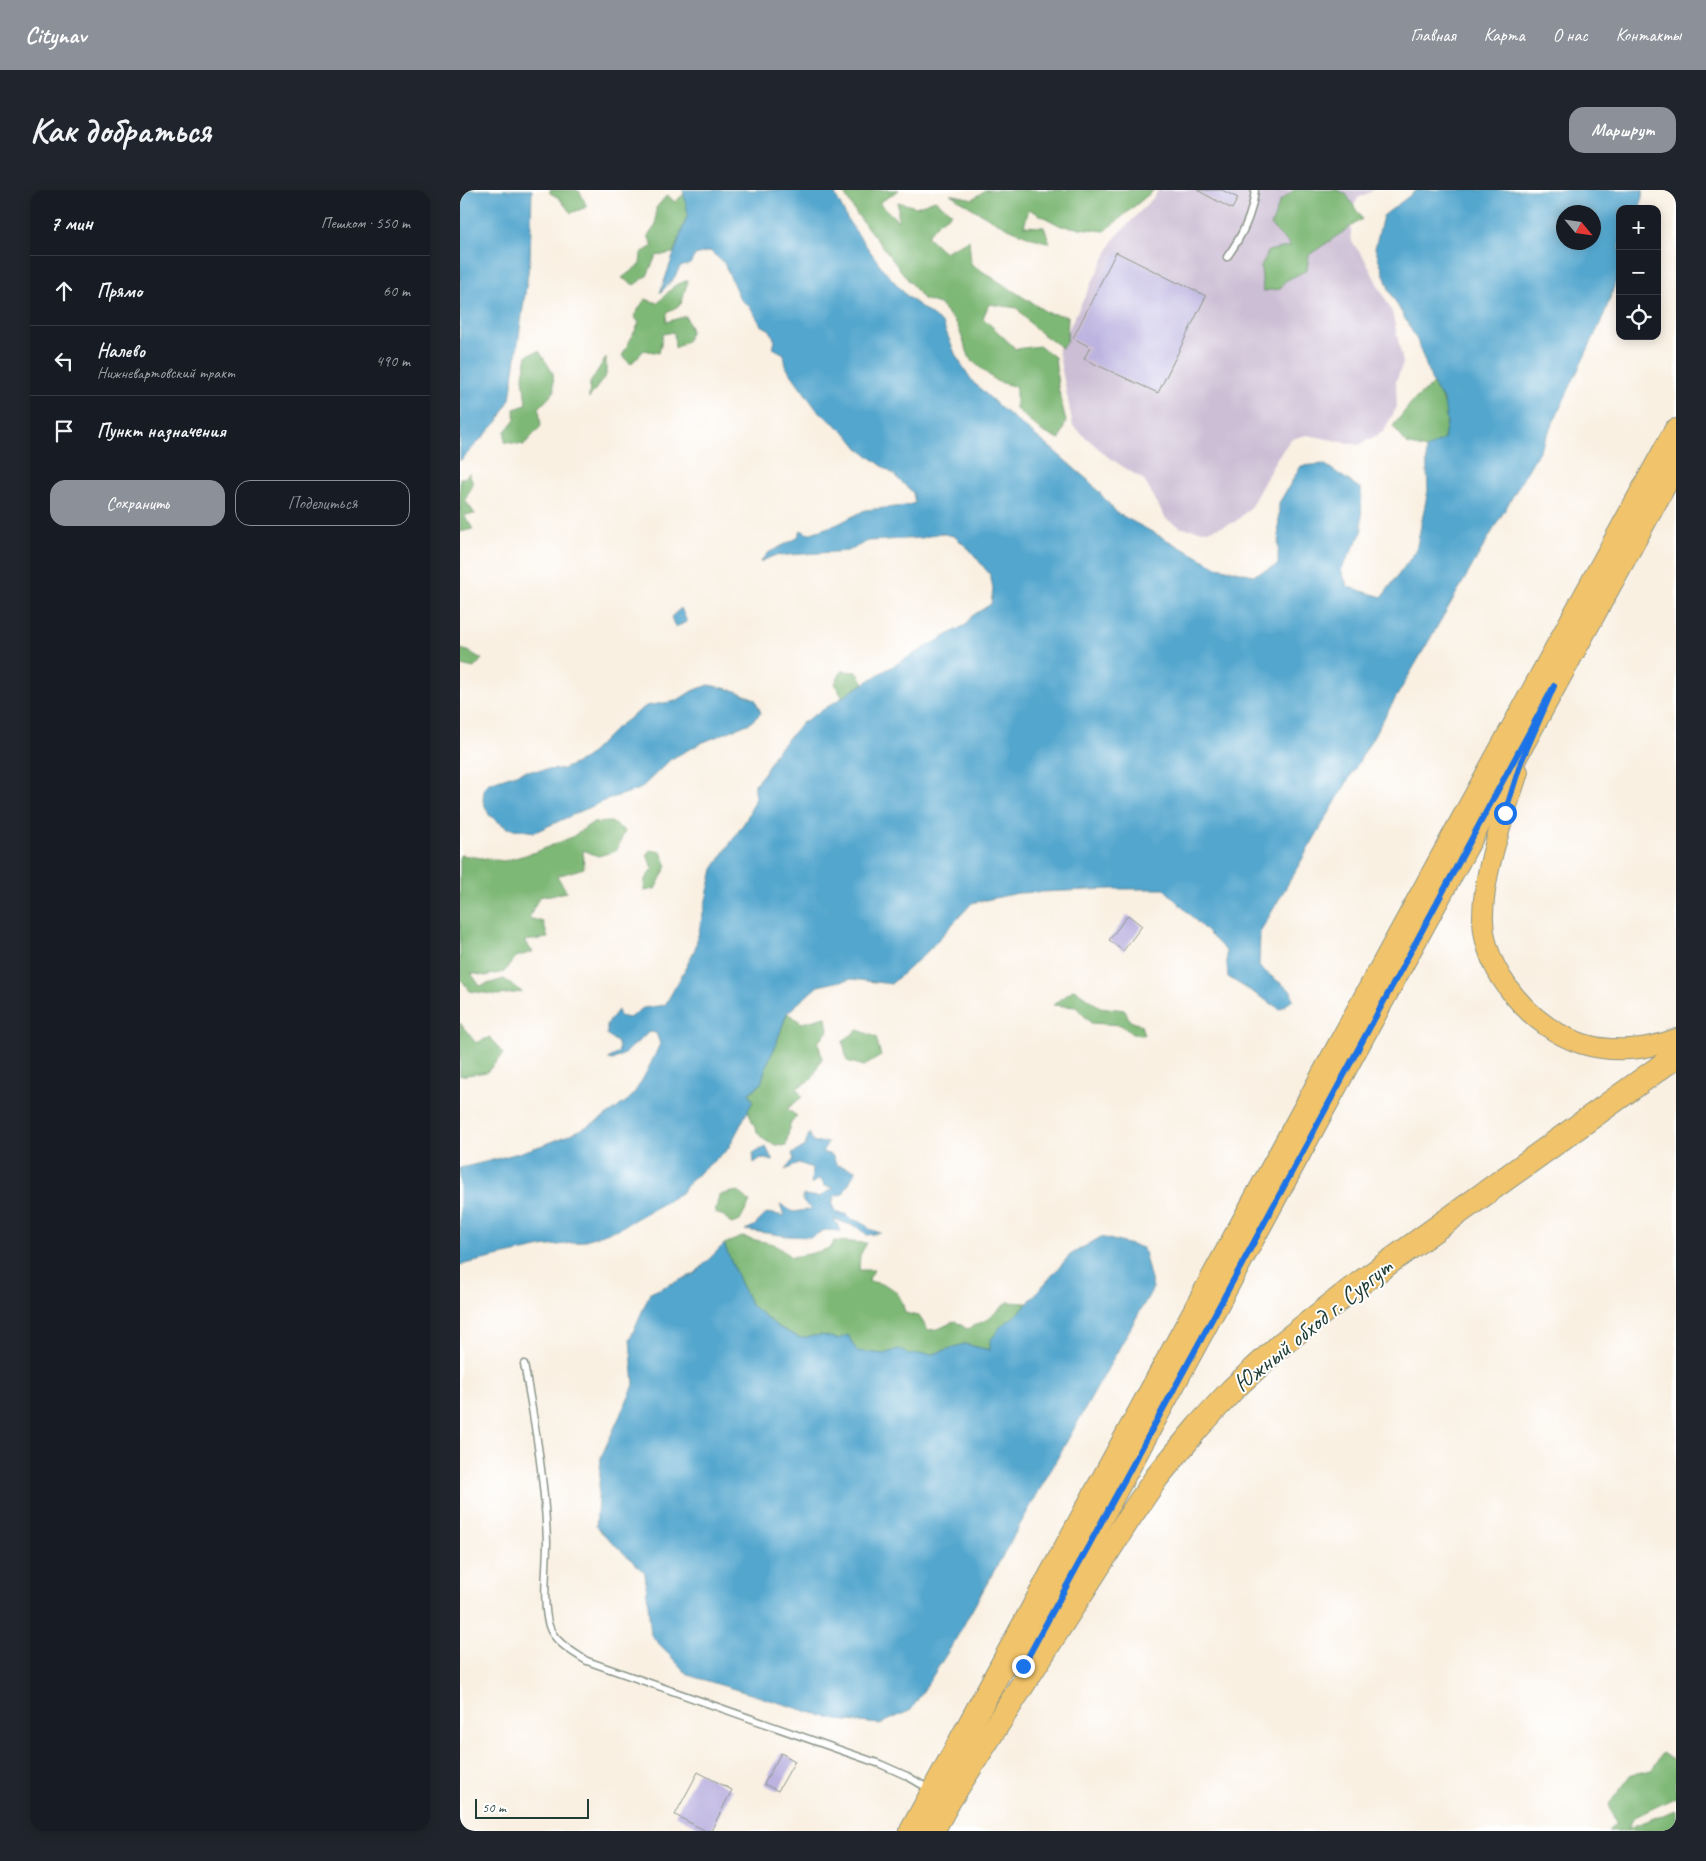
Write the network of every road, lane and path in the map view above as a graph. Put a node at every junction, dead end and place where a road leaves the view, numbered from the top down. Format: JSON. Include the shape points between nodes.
{"nodes":[{"id":1,"x":1255,"y":190,"type":"edge"},
{"id":2,"x":1227,"y":257,"type":"dead end"},
{"id":3,"x":1676,"y":431,"type":"edge"},
{"id":4,"x":1676,"y":467,"type":"edge"},
{"id":5,"x":1554,"y":686,"type":"junction"},
{"id":6,"x":1676,"y":1039,"type":"edge"},
{"id":7,"x":1676,"y":1056,"type":"edge"},
{"id":8,"x":524,"y":1364,"type":"dead end"},
{"id":9,"x":941,"y":1796,"type":"junction"},
{"id":10,"x":912,"y":1831,"type":"edge"},
{"id":11,"x":932,"y":1831,"type":"edge"}],
"edges":[{"from":1,"to":2,"type":"lane","via":[[1253,208],[1240,240]]},
{"from":3,"to":9,"type":"highway","via":[[1221,1266]]},
{"from":4,"to":5,"type":"main road"},
{"from":5,"to":6,"type":"main road","via":[[1521,762],[1493,856],[1484,896],[1483,921],[1490,952],[1500,977],[1532,1014],[1583,1044],[1614,1049],[1642,1048]]},
{"from":5,"to":9,"type":"main road","via":[[1236,1275]]},
{"from":7,"to":9,"type":"highway","name":"Южный обход г. Сургут","via":[[1352,1289],[1282,1344],[1233,1389],[1157,1478]]},
{"from":8,"to":9,"type":"lane","via":[[542,1477],[546,1614],[549,1628],[559,1640],[588,1660],[880,1764]]},
{"from":9,"to":10,"type":"highway"},
{"from":9,"to":11,"type":"highway"}]}
